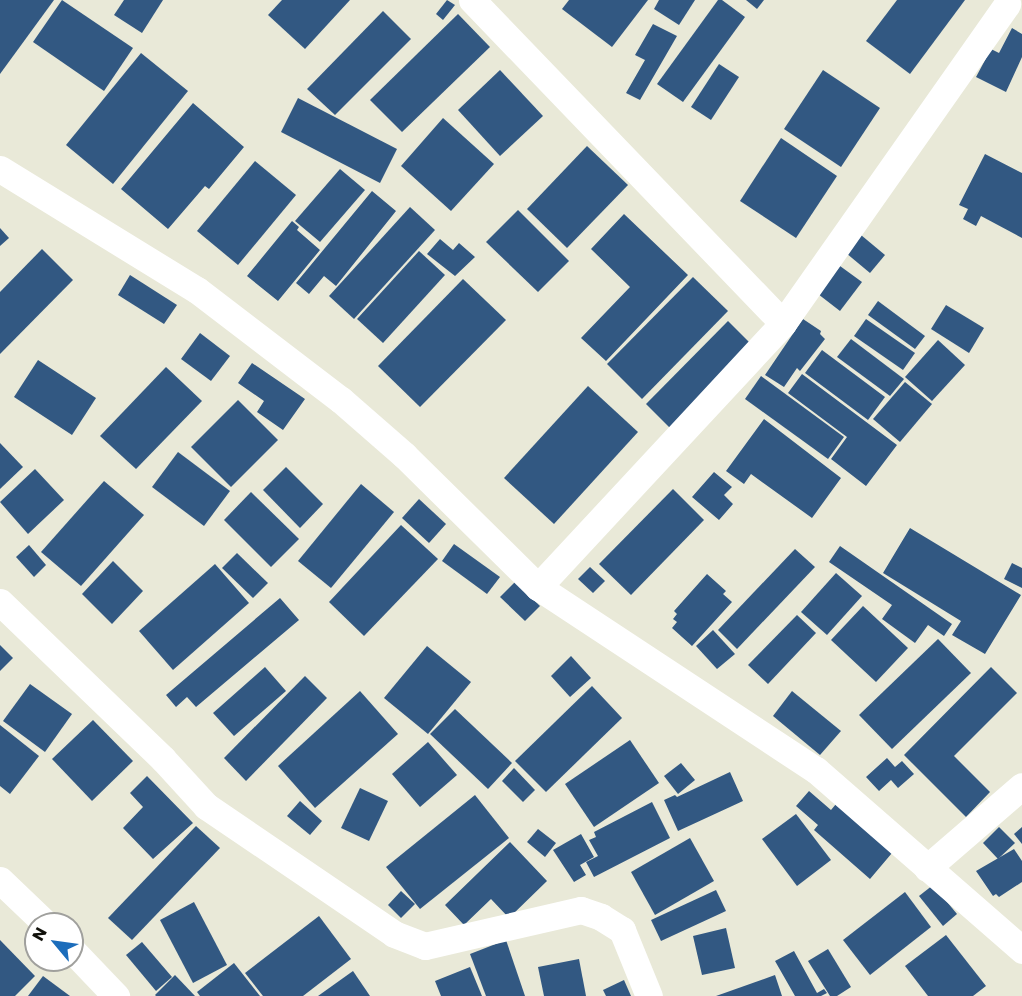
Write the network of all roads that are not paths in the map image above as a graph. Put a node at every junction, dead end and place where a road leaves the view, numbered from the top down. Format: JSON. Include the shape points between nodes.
{"nodes":[{"id":1,"x":472,"y":0,"type":"edge"},
{"id":2,"x":1010,"y":3,"type":"edge"},
{"id":3,"x":0,"y":169,"type":"edge"},
{"id":4,"x":783,"y":323,"type":"junction"},
{"id":5,"x":538,"y":587,"type":"junction"},
{"id":6,"x":0,"y":602,"type":"edge"},
{"id":7,"x":1022,"y":786,"type":"edge"},
{"id":8,"x":927,"y":868,"type":"junction"},
{"id":9,"x":0,"y":880,"type":"edge"},
{"id":10,"x":33,"y":912,"type":"edge"},
{"id":11,"x":1022,"y":950,"type":"edge"},
{"id":12,"x":84,"y":963,"type":"edge"},
{"id":13,"x":116,"y":996,"type":"edge"},
{"id":14,"x":649,"y":996,"type":"edge"}],
"edges":[{"from":1,"to":4,"type":"street"},
{"from":2,"to":4,"type":"street"},
{"from":3,"to":5,"type":"street","via":[[197,290],[341,400],[404,455]]},
{"from":4,"to":5,"type":"street"},
{"from":5,"to":8,"type":"street","via":[[816,770]]},
{"from":6,"to":14,"type":"street","via":[[163,759],[206,806],[394,934],[425,946],[580,910],[601,916],[622,930]]},
{"from":7,"to":8,"type":"street"},
{"from":8,"to":11,"type":"street"},
{"from":9,"to":10,"type":"street"},
{"from":12,"to":13,"type":"street"}]}
